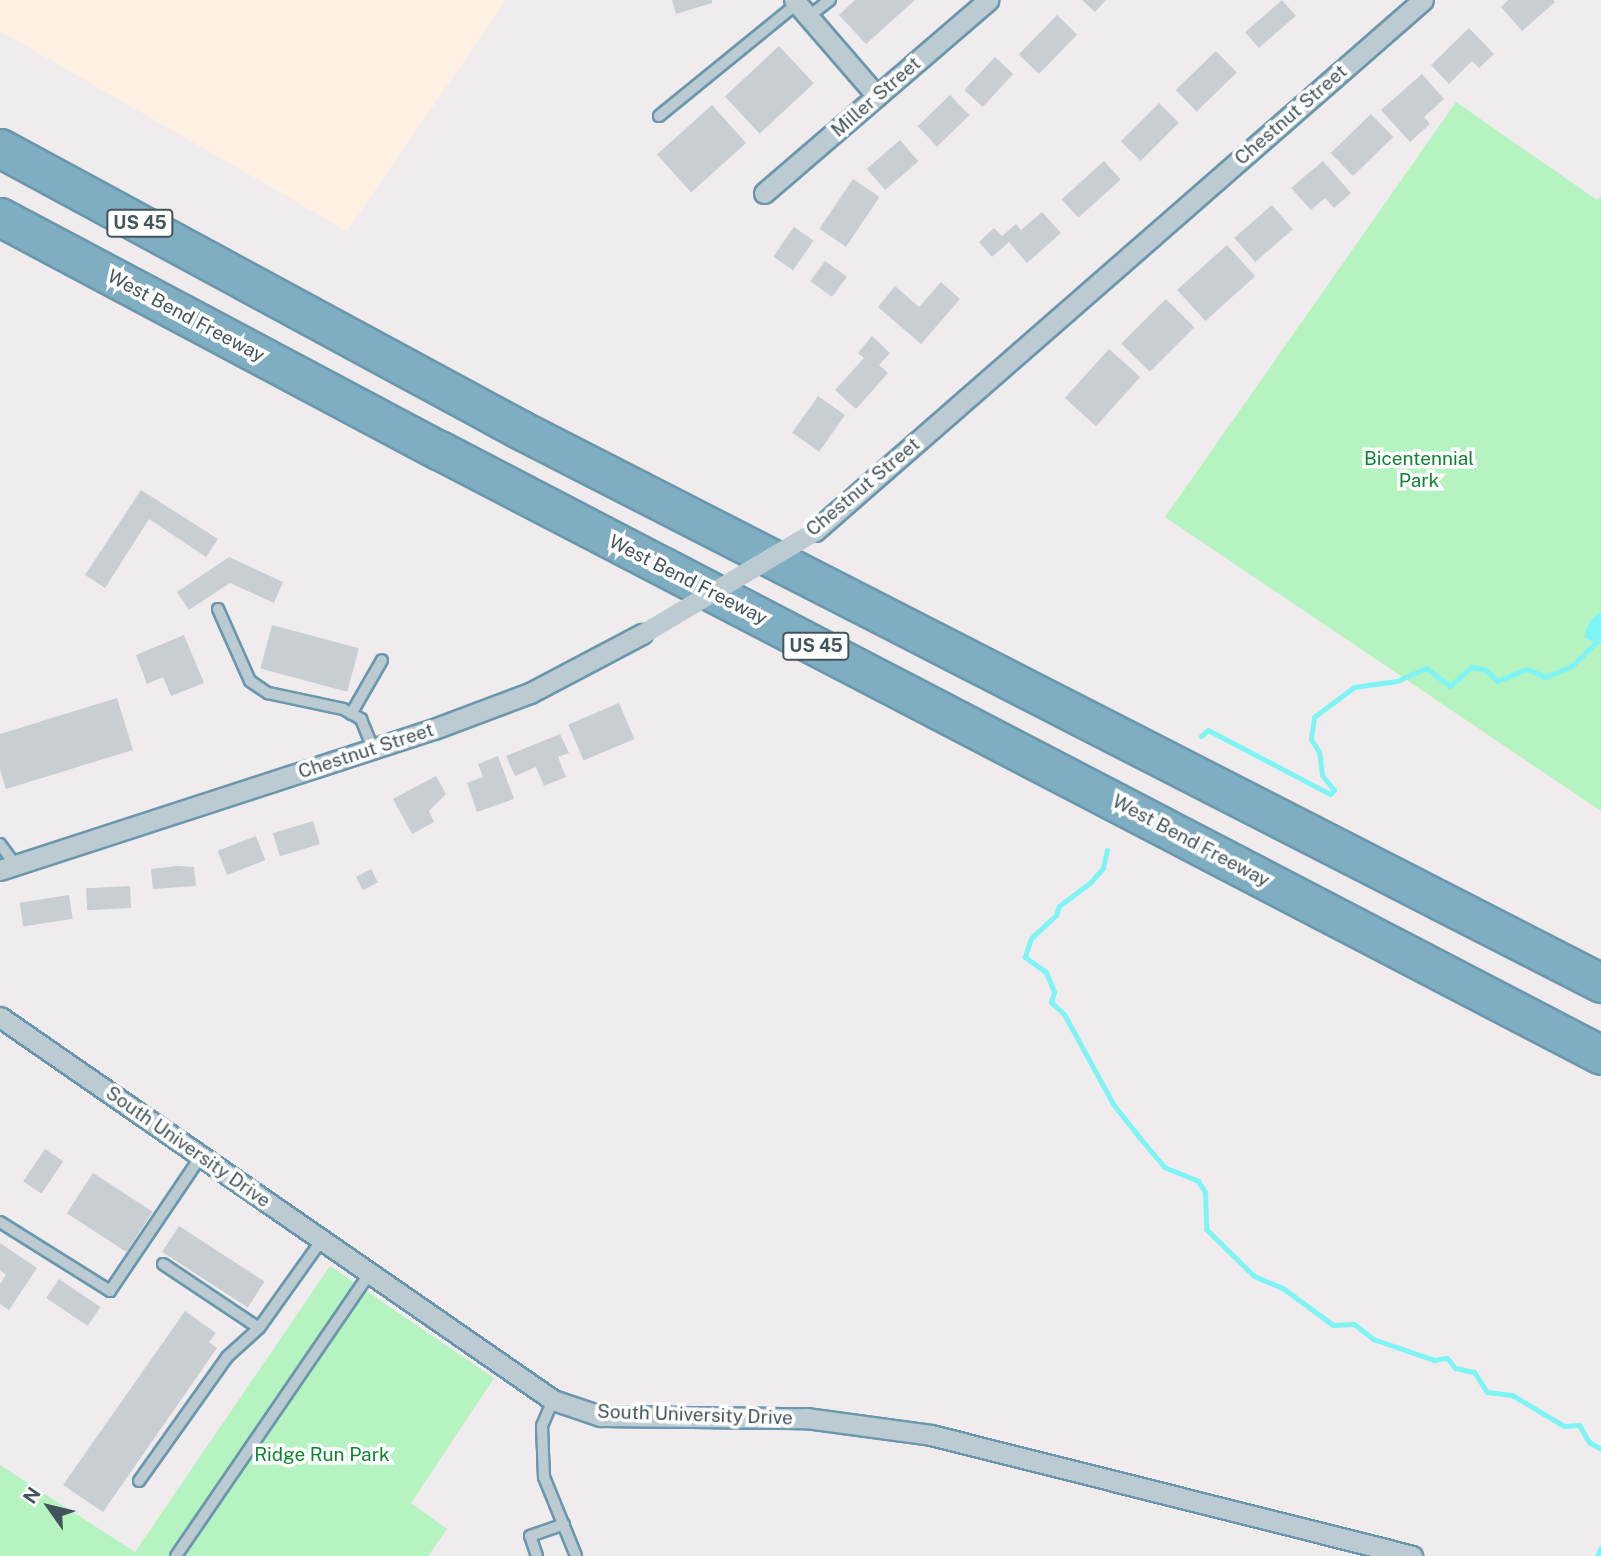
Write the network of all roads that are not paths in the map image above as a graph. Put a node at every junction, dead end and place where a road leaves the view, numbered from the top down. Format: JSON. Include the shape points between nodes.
{"nodes":[{"id":1,"x":830,"y":0,"type":"edge"},
{"id":2,"x":988,"y":0,"type":"edge"},
{"id":3,"x":1423,"y":0,"type":"edge"},
{"id":4,"x":800,"y":7,"type":"edge"},
{"id":5,"x":877,"y":96,"type":"junction"},
{"id":6,"x":659,"y":116,"type":"dead end"},
{"id":7,"x":0,"y":139,"type":"edge"},
{"id":8,"x":0,"y":148,"type":"edge"},
{"id":9,"x":83,"y":192,"type":"junction"},
{"id":10,"x":764,"y":193,"type":"dead end"},
{"id":11,"x":11,"y":224,"type":"edge"},
{"id":12,"x":218,"y":609,"type":"dead end"},
{"id":13,"x":382,"y":660,"type":"dead end"},
{"id":14,"x":351,"y":713,"type":"junction"},
{"id":15,"x":373,"y":749,"type":"junction"},
{"id":16,"x":0,"y":844,"type":"edge"},
{"id":17,"x":8,"y":868,"type":"edge"},
{"id":18,"x":1601,"y":984,"type":"edge"},
{"id":19,"x":0,"y":1017,"type":"edge"},
{"id":20,"x":1601,"y":1055,"type":"edge"},
{"id":21,"x":201,"y":1156,"type":"junction"},
{"id":22,"x":0,"y":1222,"type":"edge"},
{"id":23,"x":321,"y":1241,"type":"junction"},
{"id":24,"x":163,"y":1264,"type":"dead end"},
{"id":25,"x":369,"y":1274,"type":"junction"},
{"id":26,"x":259,"y":1328,"type":"junction"},
{"id":27,"x":552,"y":1400,"type":"junction"},
{"id":28,"x":139,"y":1481,"type":"dead end"},
{"id":29,"x":564,"y":1524,"type":"junction"},
{"id":30,"x":572,"y":1555,"type":"edge"},
{"id":31,"x":176,"y":1556,"type":"edge"},
{"id":32,"x":537,"y":1556,"type":"edge"},
{"id":33,"x":1412,"y":1556,"type":"edge"}],
"edges":[{"from":1,"to":4,"type":"lane"},
{"from":2,"to":5,"type":"street","name":"Miller Street"},
{"from":3,"to":15,"type":"street","name":"Chestnut Street","bridge":true,"via":[[815,531],[642,634],[530,693]]},
{"from":4,"to":5,"type":"street"},
{"from":4,"to":6,"type":"lane"},
{"from":5,"to":10,"type":"street","name":"Miller Street"},
{"from":7,"to":9,"type":"highway"},
{"from":8,"to":9,"type":"highway","number":"US 45"},
{"from":9,"to":18,"type":"highway","number":"US 45","via":[[519,429]]},
{"from":11,"to":20,"type":"highway","name":"West Bend Freeway","number":"US 45"},
{"from":12,"to":14,"type":"lane","via":[[250,681],[268,692]]},
{"from":13,"to":14,"type":"lane"},
{"from":14,"to":15,"type":"lane","via":[[360,719]]},
{"from":15,"to":17,"type":"street","name":"Chestnut Street"},
{"from":16,"to":17,"type":"lane"},
{"from":19,"to":21,"type":"street","name":"South University Drive"},
{"from":21,"to":22,"type":"lane","via":[[110,1291]]},
{"from":21,"to":23,"type":"street","name":"South University Drive"},
{"from":23,"to":25,"type":"street","name":"South University Drive"},
{"from":23,"to":26,"type":"lane"},
{"from":24,"to":26,"type":"lane"},
{"from":25,"to":27,"type":"street","name":"South University Drive"},
{"from":25,"to":31,"type":"lane"},
{"from":26,"to":28,"type":"lane","via":[[227,1357]]},
{"from":27,"to":29,"type":"lane","via":[[542,1426],[540,1450],[544,1477]]},
{"from":27,"to":33,"type":"street","name":"South University Drive","via":[[600,1416],[806,1418],[931,1434]]},
{"from":29,"to":30,"type":"lane"},
{"from":29,"to":32,"type":"lane","via":[[530,1536]]}]}
